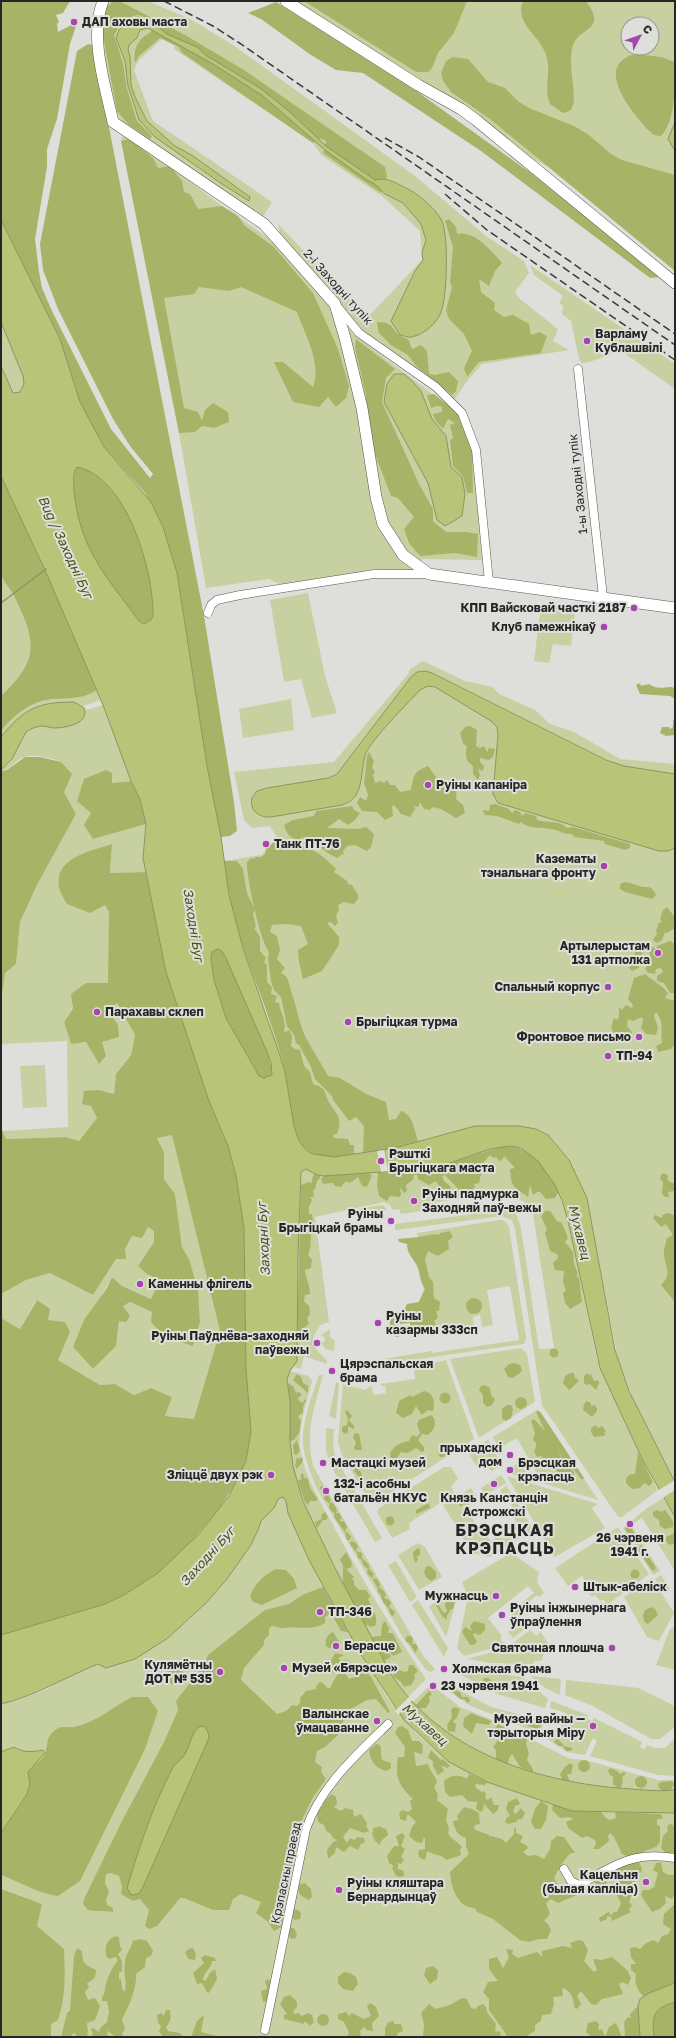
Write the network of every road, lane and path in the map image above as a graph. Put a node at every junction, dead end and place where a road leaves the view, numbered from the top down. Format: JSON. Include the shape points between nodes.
{"nodes":[{"id":1,"x":103,"y":1,"type":"edge"},
{"id":2,"x":286,"y":1,"type":"edge"},
{"id":3,"x":675,"y":283,"type":"edge"},
{"id":4,"x":335,"y":304,"type":"junction"},
{"id":5,"x":360,"y":333,"type":"junction"},
{"id":6,"x":345,"y":338,"type":"junction"},
{"id":7,"x":578,"y":368,"type":"dead end"},
{"id":8,"x":434,"y":574,"type":"junction"},
{"id":9,"x":489,"y":582,"type":"junction"},
{"id":10,"x":603,"y":597,"type":"junction"},
{"id":11,"x":675,"y":608,"type":"edge"},
{"id":12,"x":208,"y":613,"type":"dead end"},
{"id":13,"x":388,"y":1724,"type":"dead end"},
{"id":14,"x":675,"y":1858,"type":"edge"},
{"id":15,"x":564,"y":1869,"type":"dead end"},
{"id":16,"x":265,"y":2030,"type":"dead end"}],
"edges":[{"from":1,"to":4,"type":"main road","name":"2-і Заходні тупік","via":[[97,22],[98,45],[112,122],[264,224]]},
{"from":2,"to":3,"type":"main road","via":[[471,116]]},
{"from":4,"to":5,"type":"street","name":"2-і Заходні тупік"},
{"from":4,"to":6,"type":"main road"},
{"from":5,"to":6,"type":"street","via":[[354,331]]},
{"from":5,"to":9,"type":"street","name":"2-і Заходні тупік","via":[[436,387],[462,413],[476,450]]},
{"from":6,"to":8,"type":"main road","via":[[362,408],[376,497],[383,524],[403,555],[429,574]]},
{"from":7,"to":10,"type":"street","name":"1-ы Заходні тупік"},
{"from":8,"to":9,"type":"main road"},
{"from":8,"to":12,"type":"street","via":[[374,574],[240,595],[217,600],[211,605]]},
{"from":9,"to":10,"type":"main road"},
{"from":10,"to":11,"type":"main road"},
{"from":13,"to":16,"type":"street","name":"Крэпасны праезд","via":[[330,1785],[311,1814]]},
{"from":14,"to":15,"type":"street","via":[[649,1855],[624,1860],[579,1885],[571,1881]]}]}
